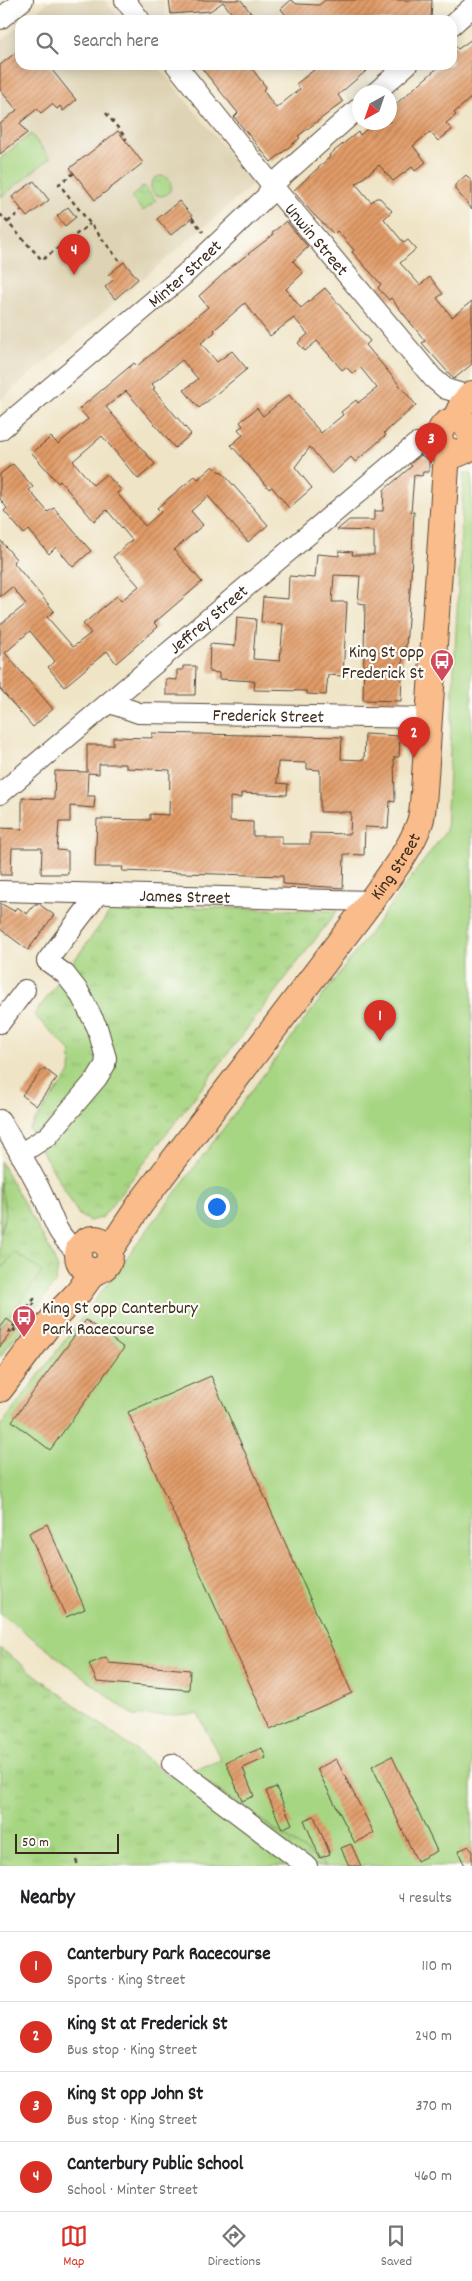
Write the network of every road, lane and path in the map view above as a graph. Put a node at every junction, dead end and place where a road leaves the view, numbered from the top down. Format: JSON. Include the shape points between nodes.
{"nodes":[{"id":1,"x":23,"y":0,"type":"edge"},
{"id":2,"x":124,"y":0,"type":"edge"},
{"id":3,"x":472,"y":7,"type":"edge"},
{"id":4,"x":136,"y":15,"type":"edge"},
{"id":5,"x":0,"y":19,"type":"edge"},
{"id":6,"x":457,"y":20,"type":"edge"},
{"id":7,"x":180,"y":70,"type":"edge"},
{"id":8,"x":401,"y":70,"type":"edge"},
{"id":9,"x":384,"y":85,"type":"edge"},
{"id":10,"x":106,"y":113,"type":"dead end"},
{"id":11,"x":352,"y":114,"type":"edge"},
{"id":12,"x":125,"y":140,"type":"dead end"},
{"id":13,"x":74,"y":173,"type":"dead end"},
{"id":14,"x":272,"y":186,"type":"junction"},
{"id":15,"x":22,"y":210,"type":"dead end"},
{"id":16,"x":0,"y":214,"type":"edge"},
{"id":17,"x":192,"y":218,"type":"dead end"},
{"id":18,"x":8,"y":222,"type":"junction"},
{"id":19,"x":90,"y":224,"type":"junction"},
{"id":20,"x":203,"y":232,"type":"dead end"},
{"id":21,"x":122,"y":264,"type":"dead end"},
{"id":22,"x":471,"y":395,"type":"edge"},
{"id":23,"x":0,"y":430,"type":"edge"},
{"id":24,"x":469,"y":435,"type":"edge"},
{"id":25,"x":416,"y":444,"type":"dead end"},
{"id":26,"x":110,"y":703,"type":"junction"},
{"id":27,"x":429,"y":718,"type":"junction"},
{"id":28,"x":0,"y":794,"type":"edge"},
{"id":29,"x":0,"y":891,"type":"edge"},
{"id":30,"x":98,"y":894,"type":"junction"},
{"id":31,"x":371,"y":901,"type":"junction"},
{"id":32,"x":25,"y":990,"type":"dead end"},
{"id":33,"x":0,"y":1023,"type":"edge"},
{"id":34,"x":0,"y":1120,"type":"edge"},
{"id":35,"x":20,"y":1154,"type":"junction"},
{"id":36,"x":91,"y":1254,"type":"junction"},
{"id":37,"x":23,"y":1328,"type":"dead end"},
{"id":38,"x":7,"y":1332,"type":"dead end"},
{"id":39,"x":0,"y":1389,"type":"edge"},
{"id":40,"x":172,"y":1764,"type":"dead end"},
{"id":41,"x":76,"y":1860,"type":"dead end"},
{"id":42,"x":78,"y":1866,"type":"edge"},
{"id":43,"x":307,"y":1866,"type":"edge"}],
"edges":[{"from":1,"to":5,"type":"street"},
{"from":2,"to":4,"type":"street"},
{"from":3,"to":6,"type":"street"},
{"from":7,"to":14,"type":"street","name":"Unwin Street"},
{"from":8,"to":9,"type":"street"},
{"from":10,"to":12,"type":"path"},
{"from":11,"to":14,"type":"street","name":"Minter Street"},
{"from":13,"to":19,"type":"path","via":[[59,184]]},
{"from":14,"to":22,"type":"street","name":"Unwin Street","via":[[439,385],[453,393]]},
{"from":14,"to":23,"type":"street","name":"Minter Street","via":[[266,197],[189,271]]},
{"from":15,"to":18,"type":"path"},
{"from":16,"to":18,"type":"path"},
{"from":17,"to":20,"type":"path"},
{"from":18,"to":19,"type":"path","via":[[42,260]]},
{"from":19,"to":21,"type":"path"},
{"from":22,"to":24,"type":"main road","via":[[462,405]]},
{"from":24,"to":27,"type":"main road","name":"King Street","via":[[445,423],[439,432],[440,443],[447,452]]},
{"from":25,"to":26,"type":"street","name":"Jeffrey Street"},
{"from":26,"to":27,"type":"street","name":"Frederick Street","via":[[140,713]]},
{"from":26,"to":28,"type":"street","name":"Jeffrey Street"},
{"from":27,"to":31,"type":"main road","name":"King Street","via":[[421,820],[406,851]]},
{"from":29,"to":30,"type":"street","name":"James Street"},
{"from":30,"to":31,"type":"street","name":"James Street"},
{"from":30,"to":35,"type":"street","via":[[47,961],[65,974],[79,992],[97,1027],[105,1065],[48,1136]]},
{"from":31,"to":36,"type":"main road","name":"King Street","via":[[141,1203]]},
{"from":32,"to":33,"type":"street"},
{"from":34,"to":35,"type":"street"},
{"from":35,"to":36,"type":"street","via":[[44,1198]]},
{"from":36,"to":39,"type":"main road","name":"King Street","via":[[78,1293],[52,1320]]},
{"from":37,"to":38,"type":"path","via":[[14,1330],[36,1301],[34,1299]]},
{"from":40,"to":43,"type":"street"},
{"from":41,"to":42,"type":"path"}]}
